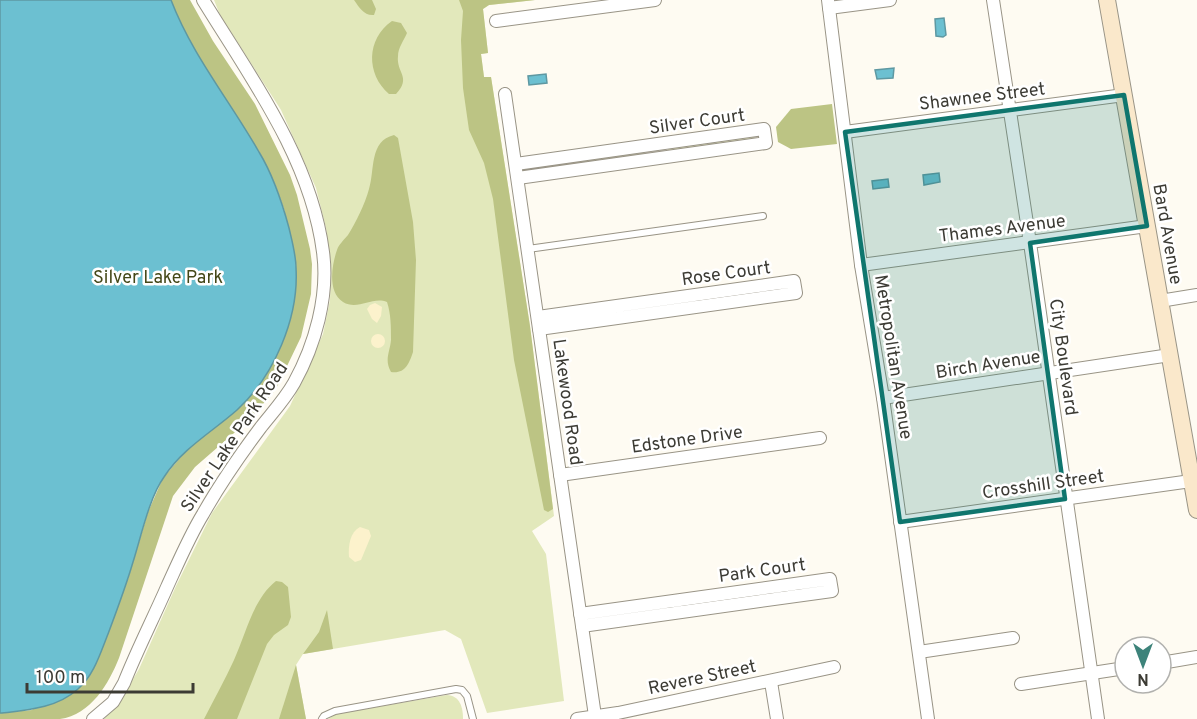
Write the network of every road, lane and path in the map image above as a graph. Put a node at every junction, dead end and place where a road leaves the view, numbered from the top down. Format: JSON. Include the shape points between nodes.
{"nodes":[{"id":1,"x":203,"y":0,"type":"edge"},
{"id":2,"x":655,"y":0,"type":"edge"},
{"id":3,"x":890,"y":0,"type":"edge"},
{"id":4,"x":993,"y":0,"type":"edge"},
{"id":5,"x":1107,"y":0,"type":"edge"},
{"id":6,"x":829,"y":4,"type":"edge"},
{"id":7,"x":496,"y":21,"type":"dead end"},
{"id":8,"x":505,"y":94,"type":"dead end"},
{"id":9,"x":1124,"y":95,"type":"junction"},
{"id":10,"x":1010,"y":111,"type":"junction"},
{"id":11,"x":845,"y":132,"type":"junction"},
{"id":12,"x":655,"y":145,"type":"junction"},
{"id":13,"x":656,"y":159,"type":"junction"},
{"id":14,"x":516,"y":164,"type":"junction"},
{"id":15,"x":518,"y":178,"type":"junction"},
{"id":16,"x":763,"y":216,"type":"dead end"},
{"id":17,"x":1147,"y":226,"type":"junction"},
{"id":18,"x":1030,"y":243,"type":"junction"},
{"id":19,"x":528,"y":249,"type":"junction"},
{"id":20,"x":861,"y":265,"type":"junction"},
{"id":21,"x":1197,"y":295,"type":"edge"},
{"id":22,"x":1160,"y":301,"type":"junction"},
{"id":23,"x":676,"y":304,"type":"junction"},
{"id":24,"x":538,"y":323,"type":"junction"},
{"id":25,"x":1170,"y":355,"type":"junction"},
{"id":26,"x":1048,"y":373,"type":"junction"},
{"id":27,"x":883,"y":398,"type":"junction"},
{"id":28,"x":820,"y":438,"type":"dead end"},
{"id":29,"x":560,"y":475,"type":"junction"},
{"id":30,"x":1191,"y":481,"type":"junction"},
{"id":31,"x":1065,"y":499,"type":"junction"},
{"id":32,"x":1197,"y":510,"type":"edge"},
{"id":33,"x":900,"y":522,"type":"junction"},
{"id":34,"x":718,"y":601,"type":"junction"},
{"id":35,"x":581,"y":620,"type":"junction"},
{"id":36,"x":1013,"y":638,"type":"dead end"},
{"id":37,"x":919,"y":652,"type":"junction"},
{"id":38,"x":1197,"y":657,"type":"edge"},
{"id":39,"x":1173,"y":661,"type":"edge"},
{"id":40,"x":834,"y":667,"type":"dead end"},
{"id":41,"x":1113,"y":670,"type":"edge"},
{"id":42,"x":1092,"y":674,"type":"junction"},
{"id":43,"x":771,"y":682,"type":"junction"},
{"id":44,"x":1021,"y":684,"type":"dead end"},
{"id":45,"x":595,"y":716,"type":"junction"},
{"id":46,"x":618,"y":716,"type":"edge"},
{"id":47,"x":93,"y":719,"type":"edge"},
{"id":48,"x":322,"y":719,"type":"edge"},
{"id":49,"x":473,"y":719,"type":"edge"},
{"id":50,"x":577,"y":719,"type":"edge"},
{"id":51,"x":777,"y":719,"type":"edge"},
{"id":52,"x":928,"y":719,"type":"edge"},
{"id":53,"x":1098,"y":719,"type":"edge"}],
"edges":[{"from":1,"to":47,"type":"street","name":"Silver Lake Park Road","via":[[275,118],[303,176],[324,254],[321,308],[308,352],[293,384],[201,515],[124,683],[113,702]]},
{"from":2,"to":7,"type":"street"},
{"from":3,"to":6,"type":"street"},
{"from":4,"to":10,"type":"street","name":"City Boulevard"},
{"from":5,"to":9,"type":"street","name":"Bard Avenue"},
{"from":6,"to":11,"type":"street","name":"Metropolitan Avenue"},
{"from":8,"to":14,"type":"street","name":"Lakewood Road"},
{"from":9,"to":10,"type":"street","name":"Shawnee Street"},
{"from":9,"to":17,"type":"street","name":"Bard Avenue"},
{"from":10,"to":11,"type":"street","name":"Shawnee Street"},
{"from":10,"to":18,"type":"street","name":"City Boulevard"},
{"from":11,"to":20,"type":"street","name":"Metropolitan Avenue"},
{"from":12,"to":13,"type":"lane"},
{"from":12,"to":13,"type":"street","name":"Silver Court","via":[[764,129],[766,143]]},
{"from":12,"to":14,"type":"street","name":"Silver Court"},
{"from":13,"to":15,"type":"street","name":"Silver Court"},
{"from":14,"to":15,"type":"street","name":"Lakewood Road"},
{"from":15,"to":19,"type":"street","name":"Lakewood Road"},
{"from":16,"to":19,"type":"lane"},
{"from":17,"to":18,"type":"street","name":"Thames Avenue"},
{"from":17,"to":22,"type":"street","name":"Bard Avenue"},
{"from":18,"to":20,"type":"street","name":"Thames Avenue"},
{"from":18,"to":26,"type":"street","name":"City Boulevard"},
{"from":19,"to":24,"type":"street","name":"Lakewood Road"},
{"from":20,"to":27,"type":"street","name":"Metropolitan Avenue"},
{"from":21,"to":22,"type":"street"},
{"from":22,"to":25,"type":"street","name":"Bard Avenue"},
{"from":23,"to":23,"type":"street","name":"Rose Court","via":[[796,293],[794,282]]},
{"from":23,"to":24,"type":"street","name":"Rose Court"},
{"from":24,"to":29,"type":"street","name":"Lakewood Road"},
{"from":25,"to":26,"type":"street","name":"Birch Avenue"},
{"from":25,"to":30,"type":"street","name":"Bard Avenue"},
{"from":26,"to":27,"type":"street","name":"Birch Avenue"},
{"from":26,"to":31,"type":"street","name":"City Boulevard"},
{"from":27,"to":33,"type":"street","name":"Metropolitan Avenue"},
{"from":28,"to":29,"type":"street","name":"Edstone Drive"},
{"from":29,"to":35,"type":"street","name":"Lakewood Road"},
{"from":30,"to":31,"type":"street","name":"Crosshill Street"},
{"from":30,"to":32,"type":"street","name":"Bard Avenue"},
{"from":31,"to":33,"type":"street","name":"Crosshill Street"},
{"from":31,"to":42,"type":"street","name":"City Boulevard"},
{"from":33,"to":37,"type":"street","name":"Metropolitan Avenue"},
{"from":34,"to":34,"type":"street","name":"Park Court","via":[[832,591],[830,579]]},
{"from":34,"to":35,"type":"street","name":"Park Court"},
{"from":35,"to":45,"type":"street","name":"Lakewood Road"},
{"from":36,"to":37,"type":"street"},
{"from":37,"to":52,"type":"street","name":"Metropolitan Avenue"},
{"from":38,"to":39,"type":"street"},
{"from":40,"to":43,"type":"street","name":"Revere Street"},
{"from":41,"to":42,"type":"street"},
{"from":42,"to":44,"type":"street"},
{"from":42,"to":53,"type":"street","name":"City Boulevard"},
{"from":43,"to":46,"type":"street","name":"Revere Street"},
{"from":43,"to":51,"type":"street"},
{"from":45,"to":46,"type":"street","name":"Revere Street"},
{"from":45,"to":50,"type":"street","name":"Revere Street"},
{"from":48,"to":49,"type":"lane","via":[[335,711],[456,689],[466,696]]}]}
